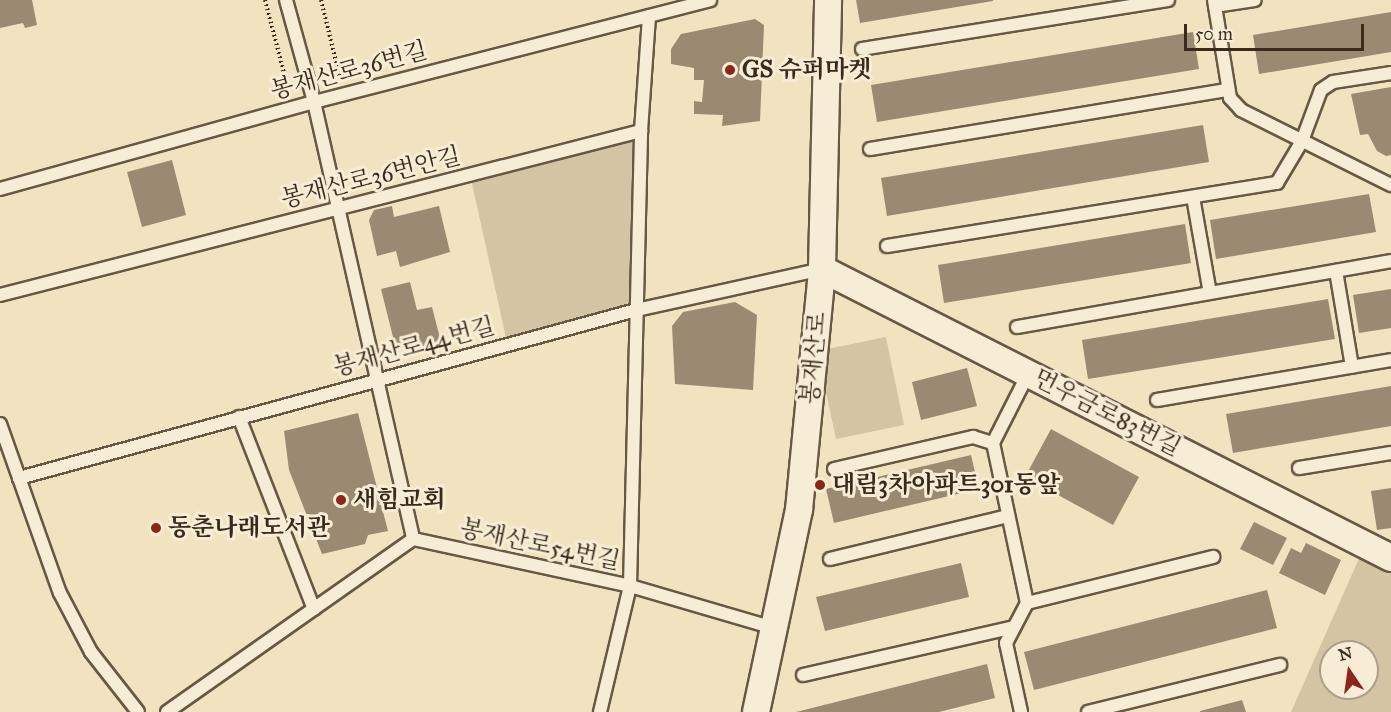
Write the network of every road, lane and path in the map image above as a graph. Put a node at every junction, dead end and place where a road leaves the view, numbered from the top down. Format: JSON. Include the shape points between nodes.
{"nodes":[{"id":1,"x":265,"y":0,"type":"edge"},
{"id":2,"x":286,"y":0,"type":"edge"},
{"id":3,"x":321,"y":0,"type":"edge"},
{"id":4,"x":710,"y":0,"type":"edge"},
{"id":5,"x":828,"y":0,"type":"edge"},
{"id":6,"x":1168,"y":0,"type":"edge"},
{"id":7,"x":1255,"y":0,"type":"edge"},
{"id":8,"x":1214,"y":3,"type":"edge"},
{"id":9,"x":649,"y":16,"type":"junction"},
{"id":10,"x":862,"y":49,"type":"dead end"},
{"id":11,"x":1391,"y":73,"type":"edge"},
{"id":12,"x":1228,"y":90,"type":"junction"},
{"id":13,"x":344,"y":94,"type":"junction"},
{"id":14,"x":314,"y":102,"type":"junction"},
{"id":15,"x":292,"y":107,"type":"junction"},
{"id":16,"x":641,"y":131,"type":"junction"},
{"id":17,"x":1302,"y":141,"type":"junction"},
{"id":18,"x":870,"y":149,"type":"dead end"},
{"id":19,"x":1391,"y":185,"type":"edge"},
{"id":20,"x":0,"y":189,"type":"edge"},
{"id":21,"x":1192,"y":197,"type":"junction"},
{"id":22,"x":338,"y":209,"type":"junction"},
{"id":23,"x":887,"y":246,"type":"dead end"},
{"id":24,"x":1391,"y":261,"type":"edge"},
{"id":25,"x":822,"y":269,"type":"junction"},
{"id":26,"x":1336,"y":271,"type":"junction"},
{"id":27,"x":1210,"y":293,"type":"junction"},
{"id":28,"x":0,"y":295,"type":"edge"},
{"id":29,"x":636,"y":310,"type":"junction"},
{"id":30,"x":1017,"y":327,"type":"dead end"},
{"id":31,"x":1391,"y":360,"type":"edge"},
{"id":32,"x":1352,"y":367,"type":"junction"},
{"id":33,"x":1028,"y":374,"type":"junction"},
{"id":34,"x":376,"y":378,"type":"junction"},
{"id":35,"x":1157,"y":400,"type":"dead end"},
{"id":36,"x":239,"y":417,"type":"junction"},
{"id":37,"x":0,"y":424,"type":"edge"},
{"id":38,"x":993,"y":443,"type":"junction"},
{"id":39,"x":1391,"y":453,"type":"edge"},
{"id":40,"x":1299,"y":468,"type":"dead end"},
{"id":41,"x":834,"y":469,"type":"dead end"},
{"id":42,"x":20,"y":478,"type":"junction"},
{"id":43,"x":1008,"y":516,"type":"junction"},
{"id":44,"x":413,"y":539,"type":"junction"},
{"id":45,"x":1213,"y":557,"type":"dead end"},
{"id":46,"x":1391,"y":558,"type":"edge"},
{"id":47,"x":830,"y":559,"type":"dead end"},
{"id":48,"x":630,"y":586,"type":"junction"},
{"id":49,"x":1027,"y":603,"type":"junction"},
{"id":50,"x":314,"y":609,"type":"junction"},
{"id":51,"x":1014,"y":627,"type":"junction"},
{"id":52,"x":774,"y":628,"type":"junction"},
{"id":53,"x":1280,"y":665,"type":"dead end"},
{"id":54,"x":803,"y":675,"type":"dead end"},
{"id":55,"x":138,"y":712,"type":"edge"},
{"id":56,"x":167,"y":712,"type":"edge"},
{"id":57,"x":600,"y":712,"type":"edge"},
{"id":58,"x":756,"y":712,"type":"edge"},
{"id":59,"x":1021,"y":712,"type":"edge"},
{"id":60,"x":1088,"y":712,"type":"edge"}],
"edges":[{"from":1,"to":15,"type":"path"},
{"from":2,"to":14,"type":"lane"},
{"from":3,"to":13,"type":"path"},
{"from":4,"to":9,"type":"lane","name":"봉재산로36번길"},
{"from":5,"to":25,"type":"street","name":"봉재산로"},
{"from":6,"to":10,"type":"lane"},
{"from":7,"to":8,"type":"lane"},
{"from":8,"to":12,"type":"lane"},
{"from":9,"to":13,"type":"lane","name":"봉재산로36번길"},
{"from":9,"to":16,"type":"lane"},
{"from":11,"to":17,"type":"lane","via":[[1333,82],[1321,90]]},
{"from":12,"to":17,"type":"lane","via":[[1241,111]]},
{"from":12,"to":18,"type":"lane"},
{"from":13,"to":14,"type":"lane","name":"봉재산로36번길"},
{"from":14,"to":15,"type":"lane","name":"봉재산로36번길"},
{"from":14,"to":22,"type":"lane"},
{"from":15,"to":20,"type":"lane","name":"봉재산로36번길"},
{"from":16,"to":22,"type":"lane","name":"봉재산로36번안길"},
{"from":16,"to":29,"type":"lane"},
{"from":17,"to":19,"type":"lane"},
{"from":17,"to":21,"type":"lane","via":[[1277,183]]},
{"from":21,"to":23,"type":"lane"},
{"from":21,"to":27,"type":"lane"},
{"from":22,"to":28,"type":"lane","name":"봉재산로36번안길"},
{"from":22,"to":34,"type":"lane"},
{"from":24,"to":26,"type":"lane"},
{"from":25,"to":29,"type":"lane","name":"봉재산로44번길"},
{"from":25,"to":33,"type":"street","name":"먼우금로83번길"},
{"from":25,"to":52,"type":"street","name":"봉재산로","via":[[799,510]]},
{"from":26,"to":27,"type":"lane"},
{"from":26,"to":32,"type":"lane"},
{"from":27,"to":30,"type":"lane"},
{"from":29,"to":34,"type":"lane","name":"봉재산로44번길"},
{"from":29,"to":48,"type":"lane"},
{"from":31,"to":32,"type":"lane"},
{"from":32,"to":35,"type":"lane"},
{"from":33,"to":38,"type":"lane"},
{"from":33,"to":46,"type":"street","name":"먼우금로83번길"},
{"from":34,"to":36,"type":"lane","name":"봉재산로44번길"},
{"from":34,"to":44,"type":"lane"},
{"from":36,"to":42,"type":"lane","name":"봉재산로44번길"},
{"from":36,"to":50,"type":"lane"},
{"from":37,"to":42,"type":"lane"},
{"from":38,"to":41,"type":"lane","via":[[973,437]]},
{"from":38,"to":43,"type":"lane"},
{"from":39,"to":40,"type":"lane"},
{"from":42,"to":55,"type":"lane","via":[[60,593],[91,652]]},
{"from":43,"to":47,"type":"lane"},
{"from":43,"to":49,"type":"lane"},
{"from":44,"to":48,"type":"lane","name":"봉재산로54번길"},
{"from":44,"to":50,"type":"lane"},
{"from":45,"to":49,"type":"lane"},
{"from":48,"to":52,"type":"lane","name":"봉재산로54번길"},
{"from":48,"to":57,"type":"lane"},
{"from":49,"to":51,"type":"lane"},
{"from":50,"to":56,"type":"lane"},
{"from":51,"to":54,"type":"lane"},
{"from":51,"to":59,"type":"lane","via":[[1006,643]]},
{"from":52,"to":58,"type":"street","name":"봉재산로"},
{"from":53,"to":60,"type":"lane"}]}
